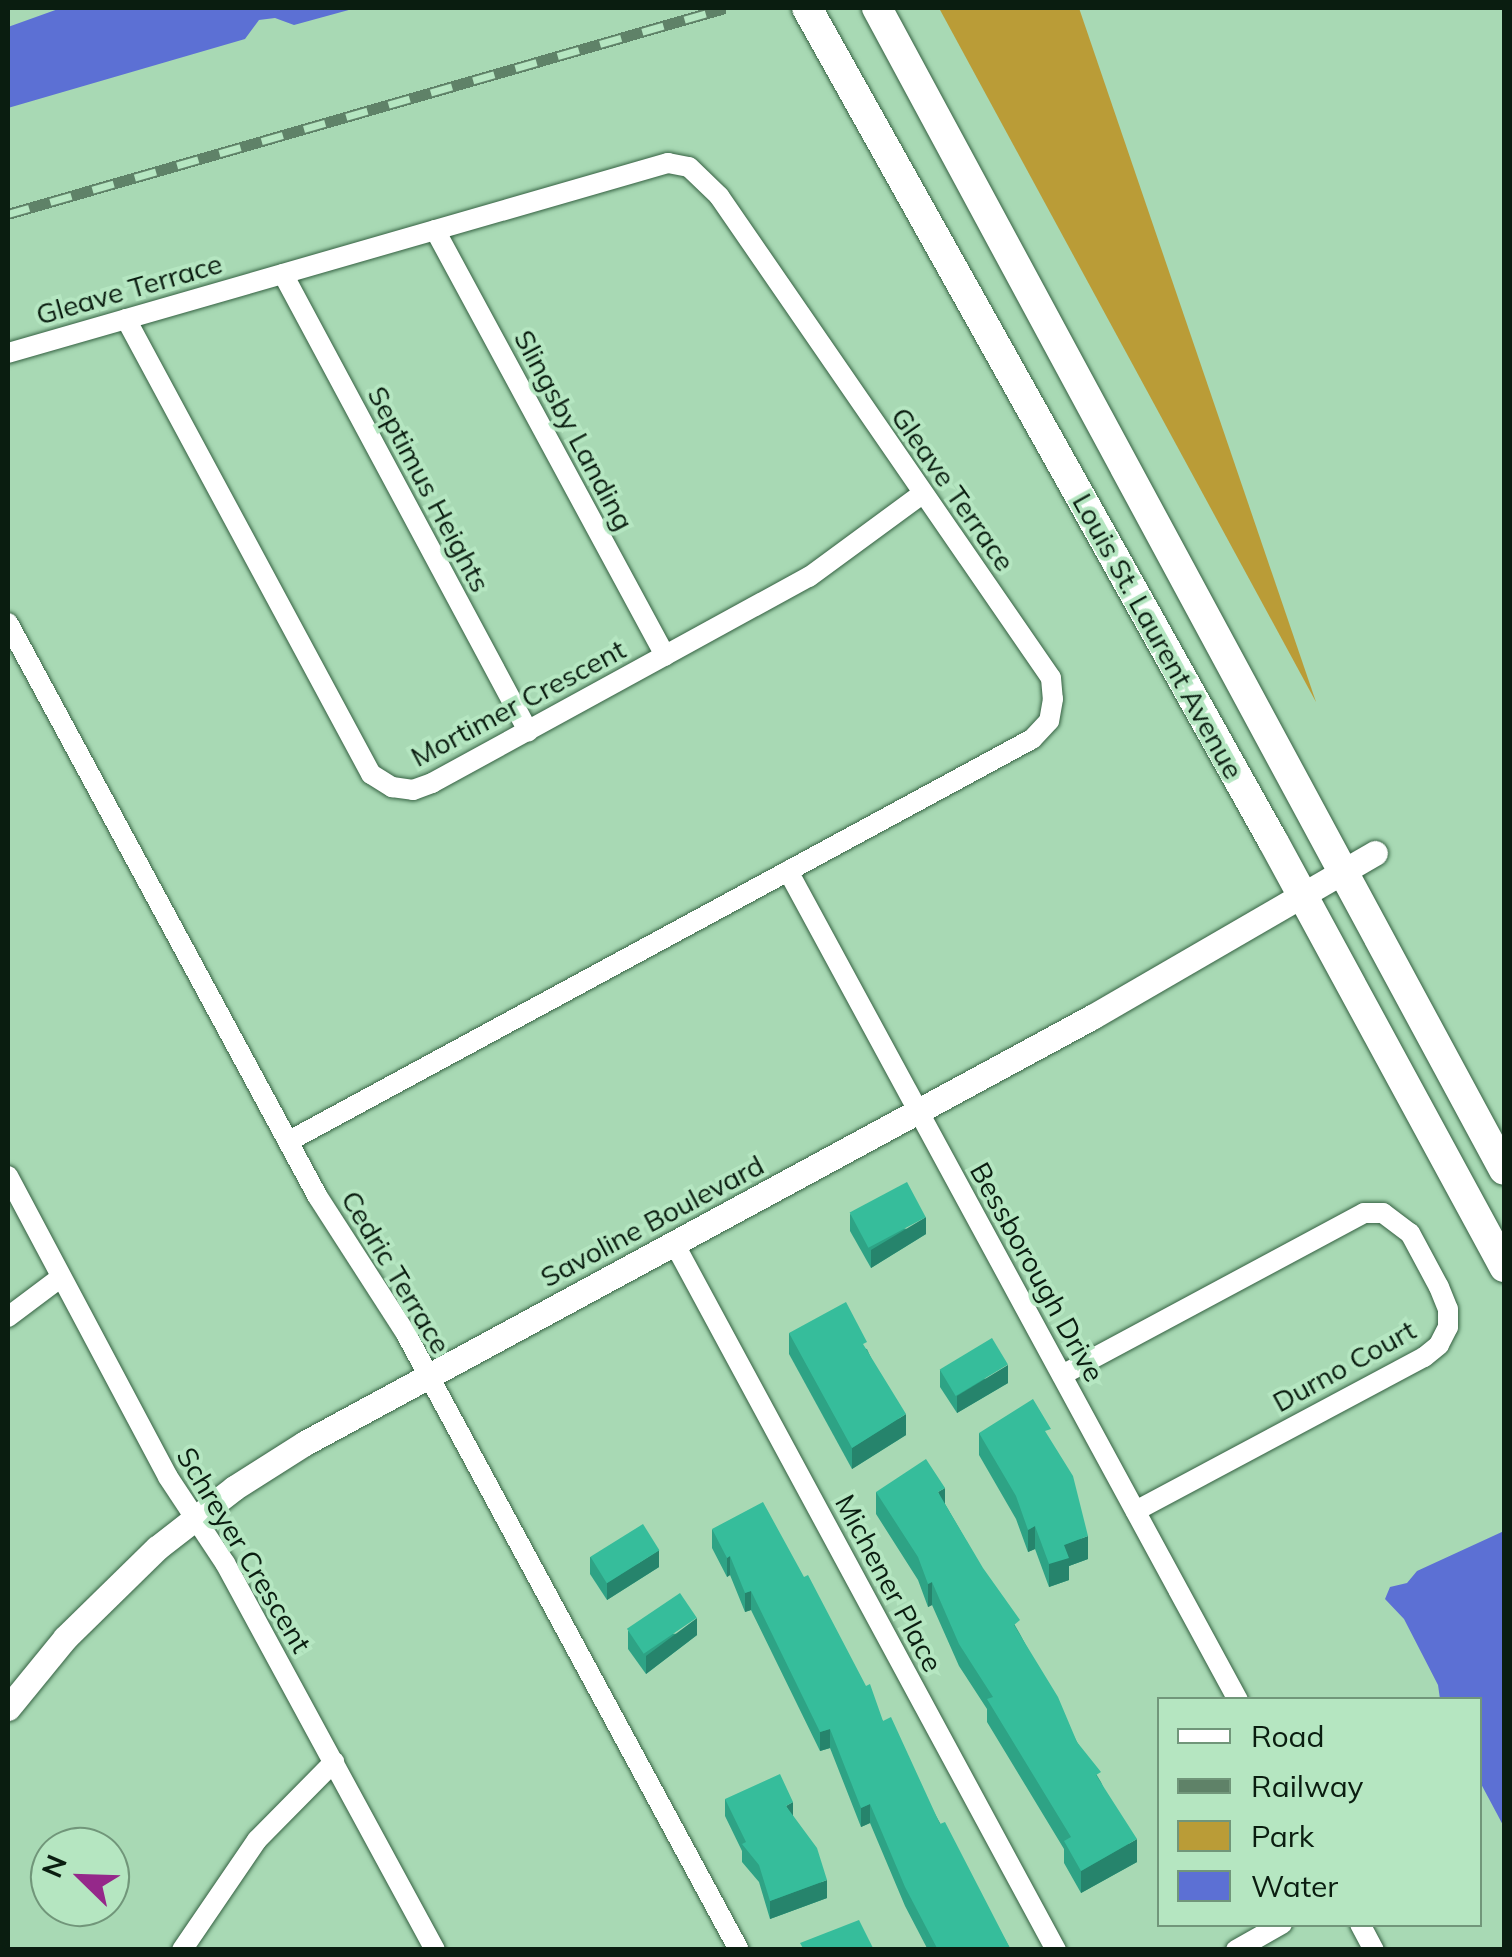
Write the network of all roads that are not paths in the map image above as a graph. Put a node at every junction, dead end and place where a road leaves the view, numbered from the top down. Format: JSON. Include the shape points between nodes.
{"nodes":[{"id":1,"x":806,"y":8,"type":"edge"},
{"id":2,"x":879,"y":12,"type":"edge"},
{"id":3,"x":435,"y":230,"type":"junction"},
{"id":4,"x":282,"y":274,"type":"junction"},
{"id":5,"x":126,"y":319,"type":"junction"},
{"id":6,"x":8,"y":354,"type":"edge"},
{"id":7,"x":922,"y":494,"type":"junction"},
{"id":8,"x":8,"y":623,"type":"edge"},
{"id":9,"x":665,"y":656,"type":"junction"},
{"id":10,"x":528,"y":731,"type":"junction"},
{"id":11,"x":1375,"y":853,"type":"dead end"},
{"id":12,"x":788,"y":870,"type":"junction"},
{"id":13,"x":1341,"y":872,"type":"junction"},
{"id":14,"x":1302,"y":894,"type":"junction"},
{"id":15,"x":918,"y":1112,"type":"junction"},
{"id":16,"x":289,"y":1141,"type":"junction"},
{"id":17,"x":1504,"y":1170,"type":"edge"},
{"id":18,"x":8,"y":1176,"type":"edge"},
{"id":19,"x":674,"y":1243,"type":"junction"},
{"id":20,"x":1504,"y":1267,"type":"edge"},
{"id":21,"x":60,"y":1278,"type":"junction"},
{"id":22,"x":8,"y":1317,"type":"edge"},
{"id":23,"x":1062,"y":1375,"type":"junction"},
{"id":24,"x":428,"y":1376,"type":"junction"},
{"id":25,"x":1136,"y":1512,"type":"junction"},
{"id":26,"x":194,"y":1516,"type":"junction"},
{"id":27,"x":1236,"y":1697,"type":"edge"},
{"id":28,"x":8,"y":1708,"type":"edge"},
{"id":29,"x":334,"y":1762,"type":"junction"},
{"id":30,"x":1277,"y":1927,"type":"edge"},
{"id":31,"x":1362,"y":1927,"type":"edge"},
{"id":32,"x":182,"y":1950,"type":"edge"},
{"id":33,"x":436,"y":1950,"type":"edge"},
{"id":34,"x":739,"y":1950,"type":"edge"},
{"id":35,"x":1056,"y":1950,"type":"edge"},
{"id":36,"x":1236,"y":1950,"type":"edge"},
{"id":37,"x":1374,"y":1950,"type":"edge"}],
"edges":[{"from":1,"to":14,"type":"main road","name":"Louis St. Laurent Avenue"},
{"from":2,"to":13,"type":"main road","name":"Louis St. Laurent Avenue"},
{"from":3,"to":4,"type":"street","name":"Gleave Terrace"},
{"from":3,"to":7,"type":"street","name":"Gleave Terrace","via":[[668,163],[689,167],[720,196]]},
{"from":3,"to":9,"type":"street","name":"Slingsby Landing"},
{"from":4,"to":5,"type":"street","name":"Gleave Terrace"},
{"from":4,"to":10,"type":"street","name":"Septimus Heights"},
{"from":5,"to":6,"type":"street","name":"Gleave Terrace"},
{"from":5,"to":10,"type":"street","name":"Mortimer Crescent","via":[[371,774],[413,790]]},
{"from":7,"to":9,"type":"street","name":"Mortimer Crescent","via":[[808,578]]},
{"from":7,"to":12,"type":"street","name":"Gleave Terrace","via":[[1050,678],[1049,721],[1023,744]]},
{"from":8,"to":16,"type":"street","name":"Cedric Terrace"},
{"from":9,"to":10,"type":"street","name":"Mortimer Crescent"},
{"from":11,"to":13,"type":"street","name":"Savoline Boulevard"},
{"from":12,"to":15,"type":"street","name":"Bessborough Drive"},
{"from":12,"to":16,"type":"street","name":"Gleave Terrace"},
{"from":13,"to":14,"type":"street","name":"Savoline Boulevard"},
{"from":13,"to":17,"type":"main road","name":"Louis St. Laurent Avenue"},
{"from":14,"to":15,"type":"street","name":"Savoline Boulevard"},
{"from":14,"to":20,"type":"main road","name":"Louis St. Laurent Avenue"},
{"from":15,"to":19,"type":"street","name":"Savoline Boulevard"},
{"from":15,"to":23,"type":"street","name":"Bessborough Drive"},
{"from":16,"to":24,"type":"street","name":"Cedric Terrace"},
{"from":18,"to":21,"type":"street","name":"Schreyer Crescent"},
{"from":19,"to":24,"type":"street","name":"Savoline Boulevard"},
{"from":19,"to":35,"type":"street","name":"Michener Place"},
{"from":21,"to":22,"type":"street"},
{"from":21,"to":26,"type":"street","name":"Schreyer Crescent"},
{"from":23,"to":25,"type":"street","name":"Bessborough Drive"},
{"from":23,"to":25,"type":"street","name":"Durno Court","via":[[1364,1212],[1396,1219],[1424,1260],[1448,1309],[1439,1345]]},
{"from":24,"to":26,"type":"street","name":"Savoline Boulevard","via":[[305,1443]]},
{"from":24,"to":34,"type":"street","name":"Cedric Terrace"},
{"from":25,"to":27,"type":"street","name":"Bessborough Drive"},
{"from":26,"to":28,"type":"street","name":"Savoline Boulevard","via":[[74,1628]]},
{"from":26,"to":29,"type":"street","name":"Schreyer Crescent"},
{"from":29,"to":32,"type":"street","via":[[257,1840]]},
{"from":29,"to":33,"type":"street","name":"Schreyer Crescent"},
{"from":30,"to":36,"type":"street"},
{"from":31,"to":37,"type":"street"}]}
